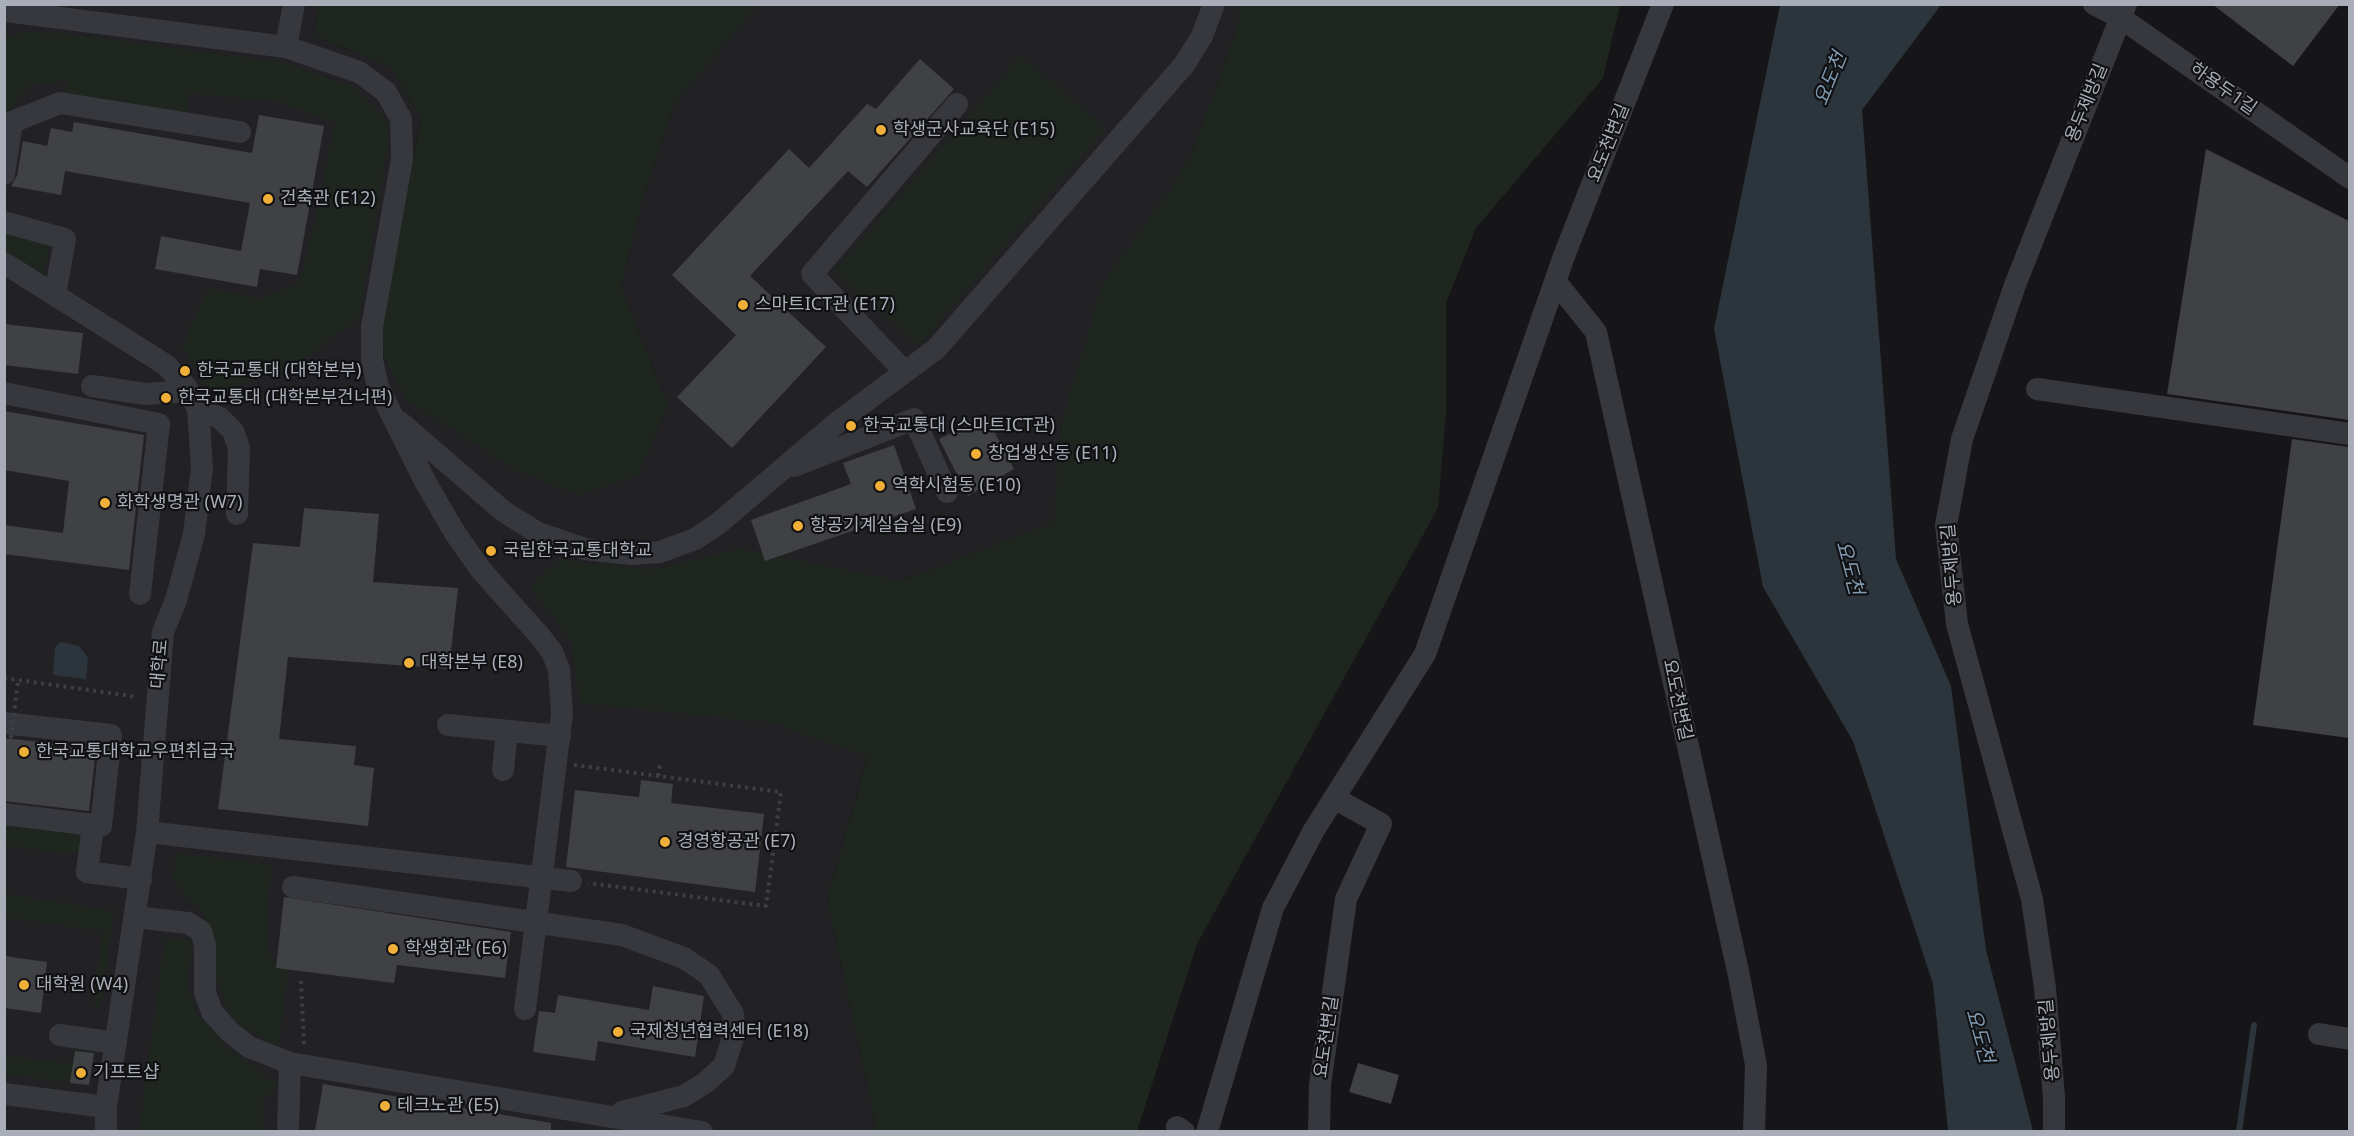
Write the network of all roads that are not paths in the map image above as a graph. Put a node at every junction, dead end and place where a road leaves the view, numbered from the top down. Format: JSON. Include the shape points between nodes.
{"nodes":[{"id":1,"x":294,"y":4,"type":"edge"},
{"id":2,"x":1214,"y":4,"type":"edge"},
{"id":3,"x":1664,"y":4,"type":"edge"},
{"id":4,"x":2094,"y":4,"type":"edge"},
{"id":5,"x":6,"y":9,"type":"edge"},
{"id":6,"x":2123,"y":11,"type":"edge"},
{"id":7,"x":286,"y":47,"type":"junction"},
{"id":8,"x":957,"y":104,"type":"dead end"},
{"id":9,"x":240,"y":132,"type":"dead end"},
{"id":10,"x":4,"y":174,"type":"edge"},
{"id":11,"x":2349,"y":178,"type":"edge"},
{"id":12,"x":4,"y":222,"type":"edge"},
{"id":13,"x":4,"y":263,"type":"edge"},
{"id":14,"x":1556,"y":282,"type":"junction"},
{"id":15,"x":56,"y":295,"type":"junction"},
{"id":16,"x":905,"y":372,"type":"junction"},
{"id":17,"x":92,"y":386,"type":"dead end"},
{"id":18,"x":2037,"y":389,"type":"dead end"},
{"id":19,"x":4,"y":393,"type":"edge"},
{"id":20,"x":193,"y":400,"type":"junction"},
{"id":21,"x":394,"y":417,"type":"junction"},
{"id":22,"x":2349,"y":434,"type":"edge"},
{"id":23,"x":776,"y":473,"type":"junction"},
{"id":24,"x":947,"y":492,"type":"dead end"},
{"id":25,"x":237,"y":514,"type":"dead end"},
{"id":26,"x":140,"y":594,"type":"dead end"},
{"id":27,"x":448,"y":725,"type":"dead end"},
{"id":28,"x":8,"y":731,"type":"edge"},
{"id":29,"x":507,"y":731,"type":"junction"},
{"id":30,"x":560,"y":735,"type":"junction"},
{"id":31,"x":503,"y":771,"type":"dead end"},
{"id":32,"x":1334,"y":798,"type":"junction"},
{"id":33,"x":4,"y":814,"type":"edge"},
{"id":34,"x":93,"y":825,"type":"junction"},
{"id":35,"x":147,"y":832,"type":"junction"},
{"id":36,"x":542,"y":878,"type":"junction"},
{"id":37,"x":141,"y":879,"type":"junction"},
{"id":38,"x":571,"y":881,"type":"road end"},
{"id":39,"x":293,"y":887,"type":"dead end"},
{"id":40,"x":135,"y":917,"type":"junction"},
{"id":41,"x":537,"y":921,"type":"junction"},
{"id":42,"x":525,"y":1009,"type":"dead end"},
{"id":43,"x":2319,"y":1034,"type":"dead end"},
{"id":44,"x":60,"y":1035,"type":"dead end"},
{"id":45,"x":2349,"y":1039,"type":"edge"},
{"id":46,"x":116,"y":1042,"type":"junction"},
{"id":47,"x":297,"y":1055,"type":"junction"},
{"id":48,"x":4,"y":1094,"type":"edge"},
{"id":49,"x":106,"y":1107,"type":"junction"},
{"id":50,"x":610,"y":1123,"type":"edge"},
{"id":51,"x":106,"y":1131,"type":"edge"},
{"id":52,"x":288,"y":1131,"type":"edge"},
{"id":53,"x":702,"y":1131,"type":"edge"},
{"id":54,"x":1208,"y":1131,"type":"edge"},
{"id":55,"x":1319,"y":1131,"type":"edge"},
{"id":56,"x":1754,"y":1131,"type":"edge"},
{"id":57,"x":2054,"y":1131,"type":"edge"}],
"edges":[{"from":1,"to":7,"type":"street"},
{"from":2,"to":16,"type":"street","via":[[1202,36],[1184,65],[936,349]]},
{"from":3,"to":14,"type":"street","name":"요도천변길"},
{"from":4,"to":6,"type":"street","name":"하용두1길"},
{"from":5,"to":7,"type":"street"},
{"from":6,"to":11,"type":"street","name":"하용두1길"},
{"from":6,"to":57,"type":"street","name":"용두제방길","via":[[2015,285],[1962,438],[1946,525],[1958,624],[2032,898],[2045,988]]},
{"from":7,"to":21,"type":"street","via":[[359,72],[386,92],[401,119],[402,159],[372,327],[372,360],[378,387]]},
{"from":8,"to":16,"type":"street","via":[[812,274]]},
{"from":9,"to":10,"type":"street","via":[[60,103],[12,122]]},
{"from":12,"to":15,"type":"street","via":[[65,239]]},
{"from":13,"to":15,"type":"street"},
{"from":14,"to":32,"type":"street","name":"요도천변길","via":[[1425,654]]},
{"from":14,"to":56,"type":"street","name":"요도천변길","via":[[1596,332],[1740,983],[1756,1065]]},
{"from":15,"to":20,"type":"street","via":[[166,365]]},
{"from":16,"to":23,"type":"street"},
{"from":17,"to":20,"type":"street"},
{"from":18,"to":22,"type":"street"},
{"from":19,"to":26,"type":"street","via":[[159,424]]},
{"from":20,"to":25,"type":"street","via":[[233,431],[239,448]]},
{"from":20,"to":35,"type":"street","name":"대학로","via":[[202,468],[194,534],[163,632]]},
{"from":21,"to":23,"type":"street","via":[[503,511],[538,532],[585,549],[632,554],[660,552],[695,539]]},
{"from":21,"to":30,"type":"street","via":[[455,533],[552,652],[563,698]]},
{"from":23,"to":24,"type":"street","via":[[914,419]]},
{"from":27,"to":29,"type":"street"},
{"from":28,"to":34,"type":"street","via":[[111,735],[101,826]]},
{"from":29,"to":30,"type":"street"},
{"from":29,"to":31,"type":"street"},
{"from":30,"to":36,"type":"street"},
{"from":32,"to":54,"type":"street","name":"요도천변길","via":[[1273,908]]},
{"from":32,"to":55,"type":"street","name":"요도천변길","via":[[1381,824],[1346,899],[1320,1085]]},
{"from":33,"to":34,"type":"street"},
{"from":34,"to":37,"type":"street","via":[[87,872]]},
{"from":35,"to":36,"type":"street"},
{"from":35,"to":37,"type":"street","name":"대학로"},
{"from":36,"to":38,"type":"street"},
{"from":36,"to":41,"type":"street"},
{"from":37,"to":40,"type":"street","name":"대학로"},
{"from":39,"to":41,"type":"street"},
{"from":40,"to":46,"type":"street","name":"대학로"},
{"from":40,"to":47,"type":"street","via":[[188,923],[201,931],[205,945],[205,993],[212,1012],[249,1047]]},
{"from":41,"to":42,"type":"street"},
{"from":41,"to":50,"type":"street","via":[[622,935],[684,958],[709,975],[733,1014],[735,1031],[724,1066],[705,1083],[684,1096]]},
{"from":43,"to":45,"type":"street"},
{"from":44,"to":46,"type":"street"},
{"from":46,"to":49,"type":"street","name":"대학로"},
{"from":47,"to":50,"type":"street","via":[[437,1089]]},
{"from":47,"to":52,"type":"street"},
{"from":48,"to":49,"type":"street"},
{"from":49,"to":51,"type":"street","name":"대학로"},
{"from":50,"to":53,"type":"street"}]}
